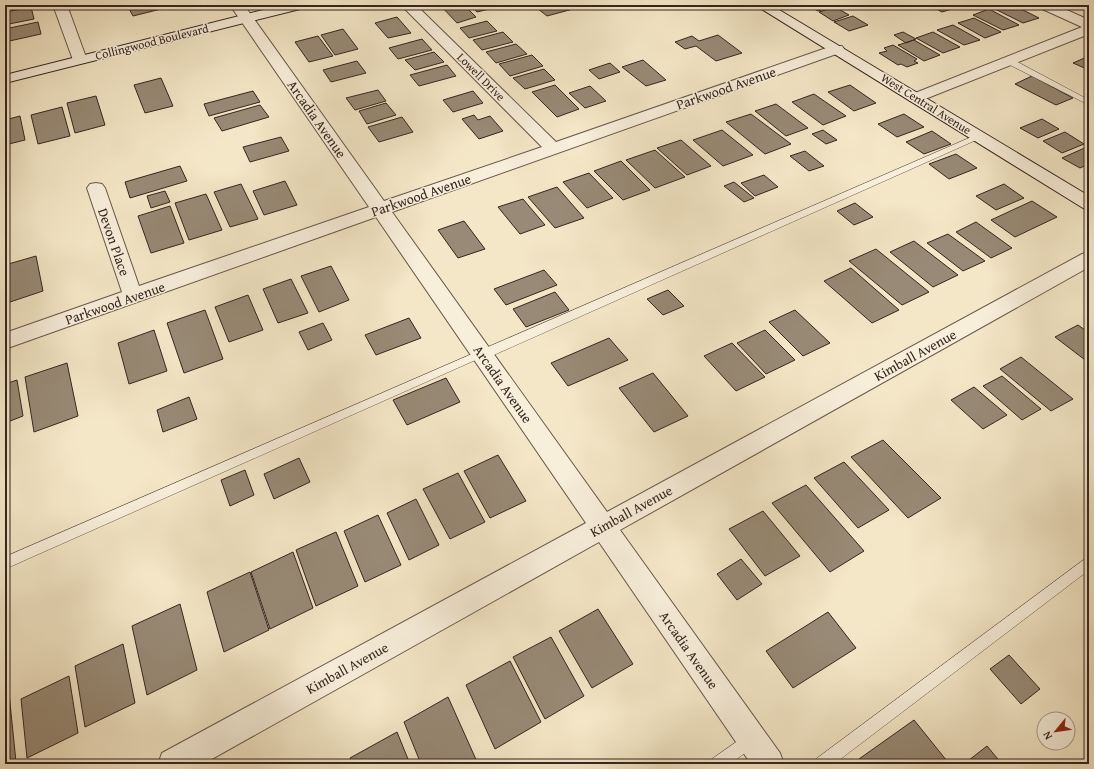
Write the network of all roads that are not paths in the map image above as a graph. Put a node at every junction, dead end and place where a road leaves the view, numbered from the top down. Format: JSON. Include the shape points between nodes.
{"nodes":[{"id":1,"x":60,"y":5,"type":"edge"},
{"id":2,"x":299,"y":5,"type":"edge"},
{"id":3,"x":408,"y":5,"type":"edge"},
{"id":4,"x":762,"y":5,"type":"edge"},
{"id":5,"x":1045,"y":5,"type":"edge"},
{"id":6,"x":242,"y":12,"type":"edge"},
{"id":7,"x":1089,"y":25,"type":"edge"},
{"id":8,"x":1089,"y":29,"type":"edge"},
{"id":9,"x":837,"y":49,"type":"junction"},
{"id":10,"x":80,"y":60,"type":"junction"},
{"id":11,"x":1008,"y":61,"type":"junction"},
{"id":12,"x":5,"y":79,"type":"edge"},
{"id":13,"x":915,"y":98,"type":"junction"},
{"id":14,"x":1089,"y":103,"type":"edge"},
{"id":15,"x":979,"y":137,"type":"junction"},
{"id":16,"x":554,"y":149,"type":"junction"},
{"id":17,"x":96,"y":188,"type":"dead end"},
{"id":18,"x":1089,"y":204,"type":"edge"},
{"id":19,"x":380,"y":210,"type":"junction"},
{"id":20,"x":1089,"y":259,"type":"edge"},
{"id":21,"x":133,"y":296,"type":"junction"},
{"id":22,"x":5,"y":342,"type":"edge"},
{"id":23,"x":482,"y":354,"type":"junction"},
{"id":24,"x":603,"y":527,"type":"junction"},
{"id":25,"x":5,"y":562,"type":"edge"},
{"id":26,"x":1089,"y":562,"type":"edge"},
{"id":27,"x":752,"y":740,"type":"junction"},
{"id":28,"x":173,"y":764,"type":"edge"},
{"id":29,"x":717,"y":764,"type":"edge"},
{"id":30,"x":769,"y":764,"type":"edge"},
{"id":31,"x":821,"y":764,"type":"edge"}],
"edges":[{"from":1,"to":10,"type":"street"},
{"from":2,"to":6,"type":"street","name":"Collingwood Boulevard"},
{"from":3,"to":16,"type":"street","name":"Lowell Drive"},
{"from":4,"to":9,"type":"street","name":"West Central Avenue"},
{"from":5,"to":7,"type":"street"},
{"from":6,"to":10,"type":"street","name":"Collingwood Boulevard"},
{"from":6,"to":19,"type":"street","name":"Arcadia Avenue"},
{"from":8,"to":11,"type":"street"},
{"from":9,"to":13,"type":"street","name":"West Central Avenue"},
{"from":9,"to":16,"type":"street","name":"Parkwood Avenue"},
{"from":10,"to":12,"type":"street","name":"Collingwood Boulevard"},
{"from":11,"to":13,"type":"street"},
{"from":11,"to":14,"type":"lane"},
{"from":13,"to":15,"type":"street","name":"West Central Avenue"},
{"from":15,"to":18,"type":"street","name":"West Central Avenue"},
{"from":15,"to":23,"type":"lane"},
{"from":16,"to":19,"type":"street","name":"Parkwood Avenue"},
{"from":17,"to":21,"type":"street","name":"Devon Place"},
{"from":19,"to":21,"type":"street","name":"Parkwood Avenue"},
{"from":19,"to":23,"type":"street","name":"Arcadia Avenue"},
{"from":20,"to":24,"type":"street","name":"Kimball Avenue"},
{"from":21,"to":22,"type":"street","name":"Parkwood Avenue"},
{"from":23,"to":24,"type":"street","name":"Arcadia Avenue"},
{"from":23,"to":25,"type":"lane"},
{"from":24,"to":27,"type":"street","name":"Arcadia Avenue"},
{"from":24,"to":28,"type":"street","name":"Kimball Avenue"},
{"from":26,"to":31,"type":"lane"},
{"from":27,"to":29,"type":"lane"},
{"from":27,"to":30,"type":"street","name":"Arcadia Avenue"}]}
